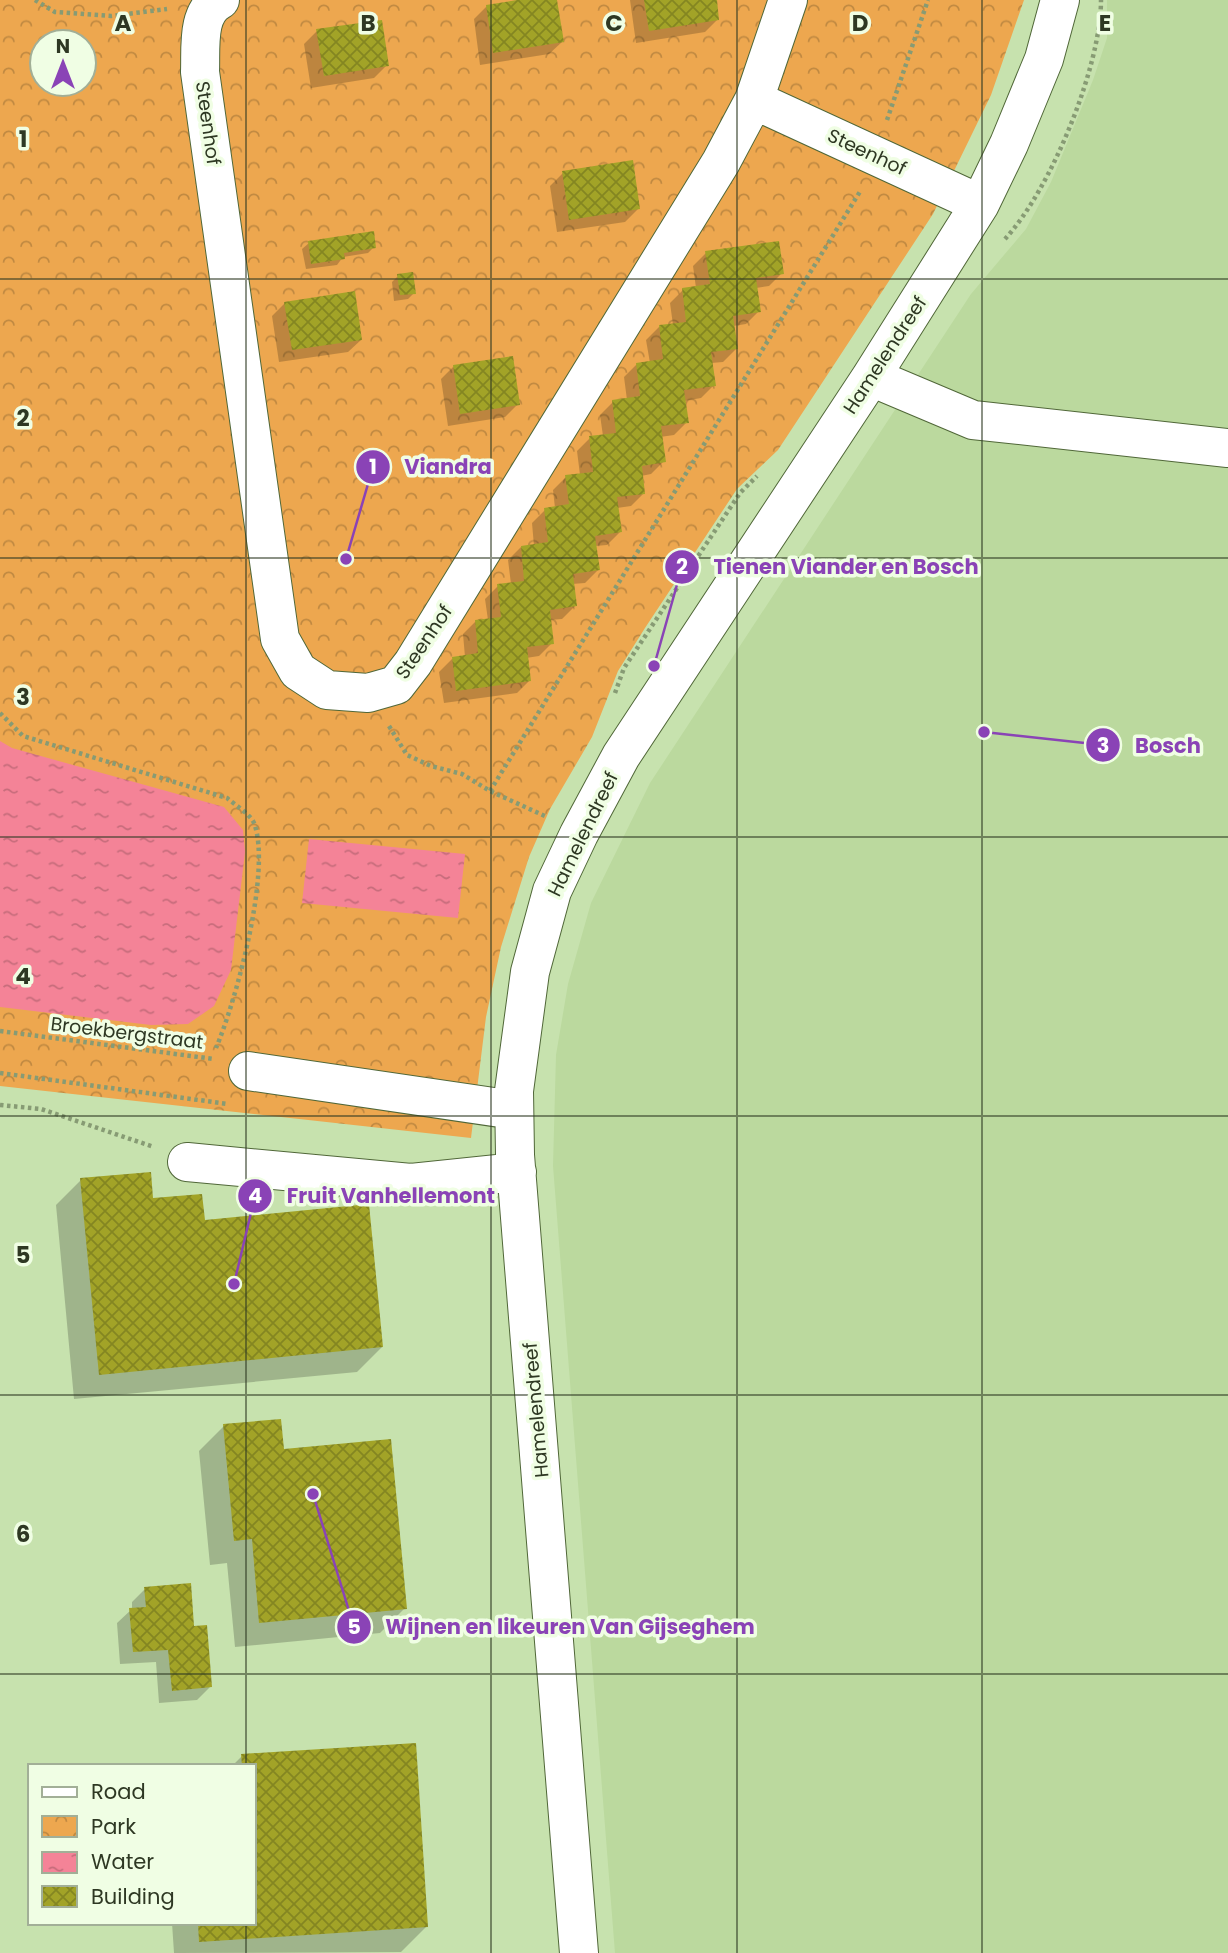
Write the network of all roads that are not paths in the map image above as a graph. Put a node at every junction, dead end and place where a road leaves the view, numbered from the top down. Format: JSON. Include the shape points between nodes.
{"nodes":[{"id":1,"x":788,"y":0,"type":"edge"},
{"id":2,"x":1060,"y":0,"type":"edge"},
{"id":3,"x":217,"y":2,"type":"edge"},
{"id":4,"x":754,"y":100,"type":"junction"},
{"id":5,"x":980,"y":204,"type":"junction"},
{"id":6,"x":871,"y":377,"type":"junction"},
{"id":7,"x":1228,"y":448,"type":"edge"},
{"id":8,"x":248,"y":1071,"type":"road end"},
{"id":9,"x":514,"y":1110,"type":"junction"},
{"id":10,"x":187,"y":1163,"type":"road end"},
{"id":11,"x":517,"y":1172,"type":"junction"},
{"id":12,"x":579,"y":1953,"type":"edge"}],
"edges":[{"from":1,"to":4,"type":"street","name":"Steenhof"},
{"from":2,"to":5,"type":"street","name":"Hamelendreef","via":[[1044,59]]},
{"from":3,"to":4,"type":"street","name":"Steenhof","via":[[202,26],[200,72],[280,639],[298,671],[327,690],[368,693],[396,685],[413,663],[721,162]]},
{"from":4,"to":5,"type":"street","name":"Steenhof"},
{"from":5,"to":6,"type":"street","name":"Hamelendreef"},
{"from":6,"to":7,"type":"street","via":[[973,420]]},
{"from":6,"to":9,"type":"street","name":"Hamelendreef","via":[[621,756],[579,834],[552,891],[530,972]]},
{"from":8,"to":9,"type":"street"},
{"from":9,"to":11,"type":"street","name":"Hamelendreef"},
{"from":10,"to":11,"type":"street","via":[[411,1183]]},
{"from":11,"to":12,"type":"street","name":"Hamelendreef"}]}
